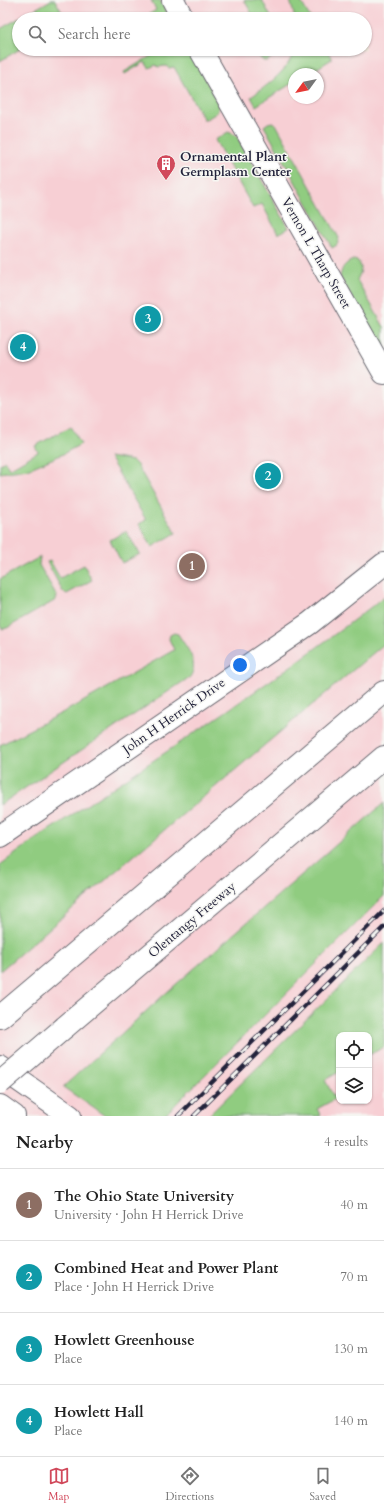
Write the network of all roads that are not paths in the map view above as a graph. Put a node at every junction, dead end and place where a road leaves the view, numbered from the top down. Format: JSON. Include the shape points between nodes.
{"nodes":[{"id":1,"x":173,"y":0,"type":"edge"},
{"id":2,"x":179,"y":12,"type":"edge"},
{"id":3,"x":204,"y":56,"type":"edge"},
{"id":4,"x":384,"y":373,"type":"edge"},
{"id":5,"x":384,"y":564,"type":"edge"},
{"id":6,"x":384,"y":692,"type":"edge"},
{"id":7,"x":384,"y":757,"type":"edge"},
{"id":8,"x":0,"y":836,"type":"edge"},
{"id":9,"x":23,"y":998,"type":"junction"},
{"id":10,"x":0,"y":1006,"type":"edge"},
{"id":11,"x":0,"y":1017,"type":"edge"},
{"id":12,"x":0,"y":1067,"type":"edge"},
{"id":13,"x":0,"y":1083,"type":"edge"},
{"id":14,"x":0,"y":1106,"type":"edge"},
{"id":15,"x":14,"y":1116,"type":"edge"},
{"id":16,"x":70,"y":1116,"type":"edge"}],
"edges":[{"from":1,"to":2,"type":"main road"},
{"from":3,"to":4,"type":"main road","name":"Vernon L Tharp Street"},
{"from":5,"to":8,"type":"main road","name":"John H Herrick Drive","via":[[310,623]]},
{"from":6,"to":9,"type":"main road"},
{"from":7,"to":13,"type":"main road","name":"Olentangy Freeway","bridge":true},
{"from":9,"to":10,"type":"main road"},
{"from":9,"to":11,"type":"main road"},
{"from":12,"to":16,"type":"main road"},
{"from":14,"to":15,"type":"main road"}]}
